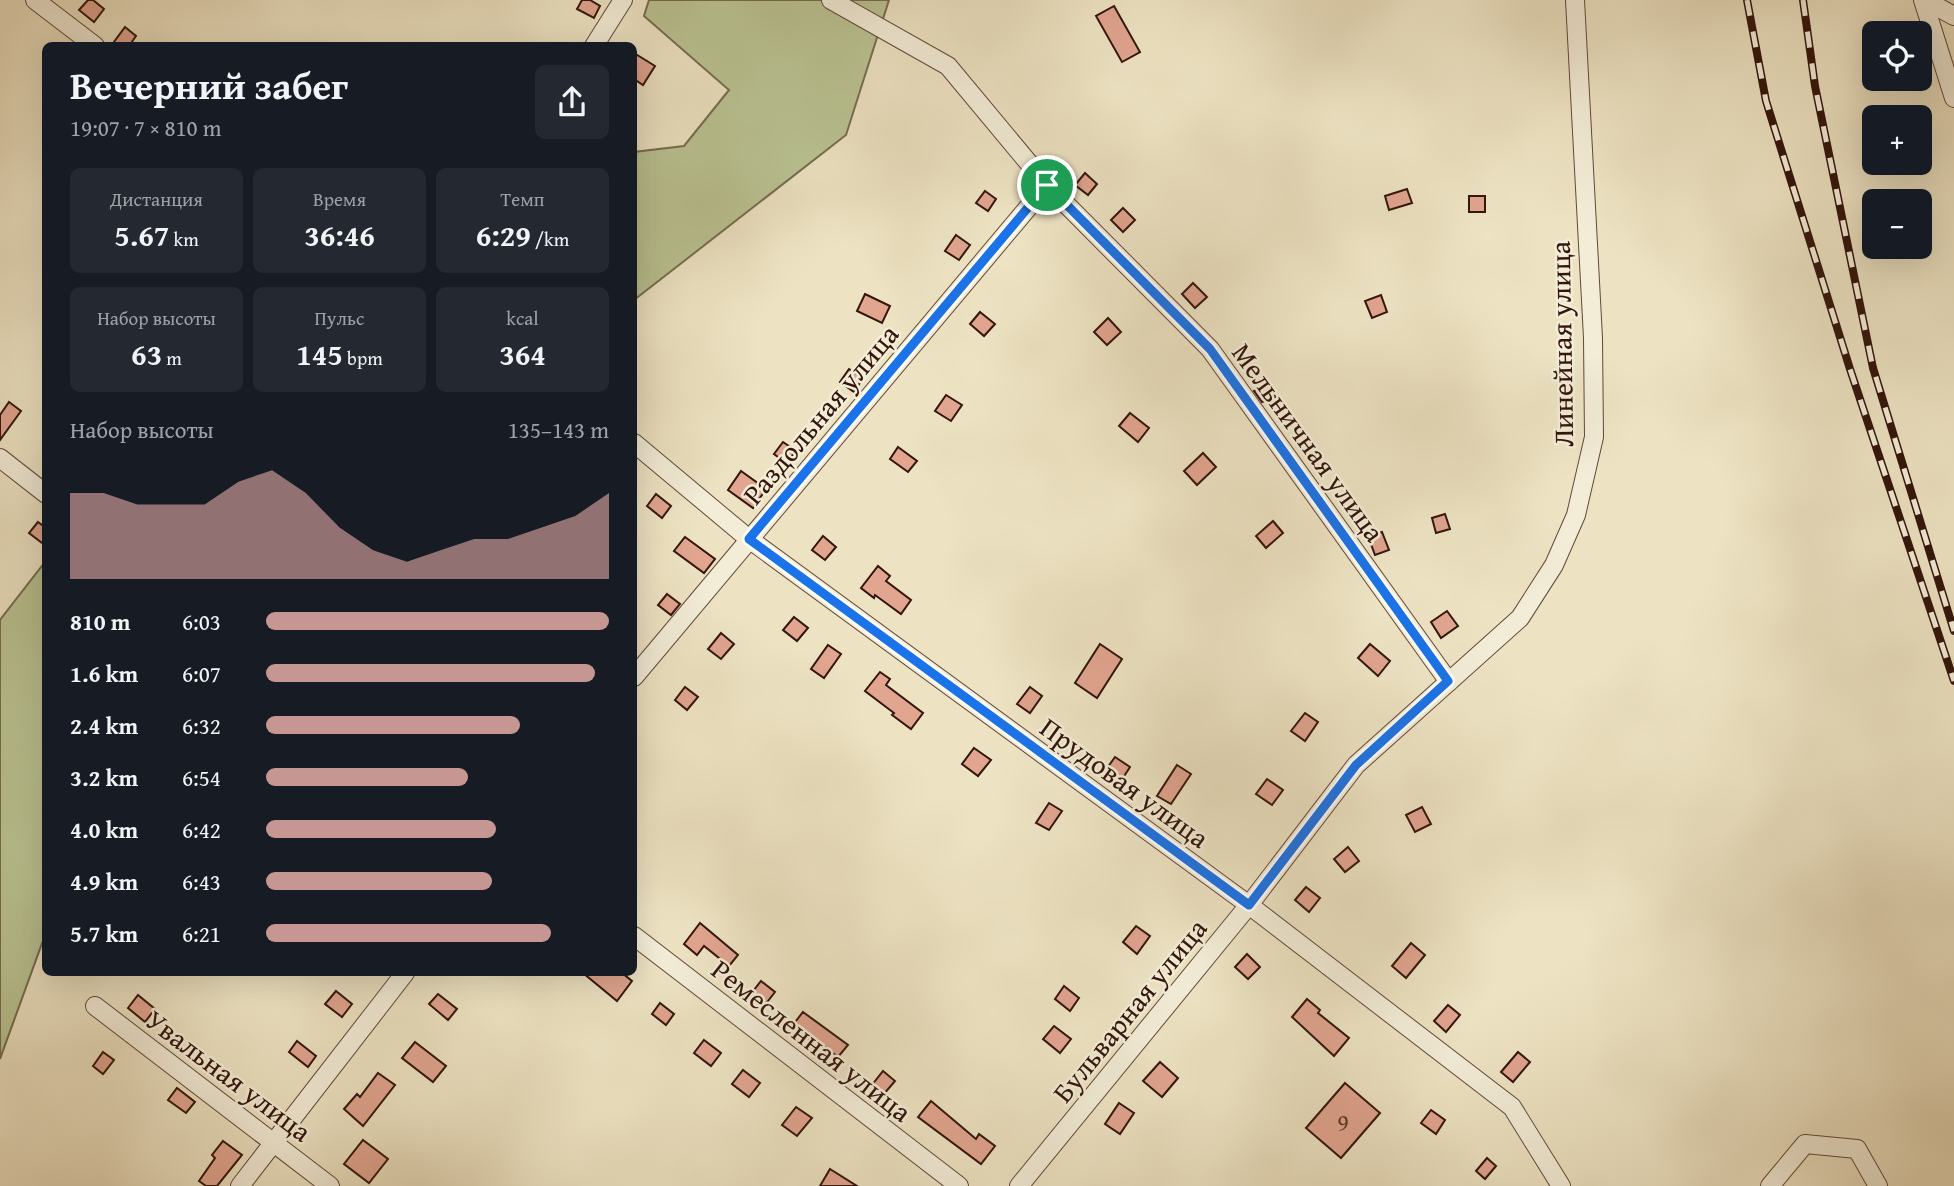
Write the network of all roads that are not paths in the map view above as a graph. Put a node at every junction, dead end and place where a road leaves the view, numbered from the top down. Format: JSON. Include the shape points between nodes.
{"nodes":[{"id":1,"x":35,"y":0,"type":"edge"},
{"id":2,"x":623,"y":0,"type":"edge"},
{"id":3,"x":831,"y":0,"type":"edge"},
{"id":4,"x":1575,"y":0,"type":"edge"},
{"id":5,"x":1924,"y":0,"type":"edge"},
{"id":6,"x":1954,"y":16,"type":"edge"},
{"id":7,"x":90,"y":42,"type":"edge"},
{"id":8,"x":597,"y":42,"type":"edge"},
{"id":9,"x":1954,"y":98,"type":"edge"},
{"id":10,"x":1047,"y":185,"type":"junction"},
{"id":11,"x":637,"y":446,"type":"edge"},
{"id":12,"x":0,"y":458,"type":"edge"},
{"id":13,"x":42,"y":491,"type":"edge"},
{"id":14,"x":749,"y":539,"type":"junction"},
{"id":15,"x":637,"y":673,"type":"edge"},
{"id":16,"x":1448,"y":681,"type":"junction"},
{"id":17,"x":1249,"y":905,"type":"junction"},
{"id":18,"x":637,"y":938,"type":"edge"},
{"id":19,"x":403,"y":976,"type":"edge"},
{"id":20,"x":95,"y":1006,"type":"dead end"},
{"id":21,"x":274,"y":1142,"type":"junction"},
{"id":22,"x":240,"y":1186,"type":"edge"},
{"id":23,"x":330,"y":1186,"type":"edge"},
{"id":24,"x":958,"y":1186,"type":"edge"},
{"id":25,"x":1019,"y":1186,"type":"edge"},
{"id":26,"x":1561,"y":1186,"type":"edge"},
{"id":27,"x":1770,"y":1186,"type":"edge"},
{"id":28,"x":1878,"y":1186,"type":"edge"}],
"edges":[{"from":1,"to":7,"type":"street"},
{"from":2,"to":8,"type":"street"},
{"from":3,"to":10,"type":"street","name":"Мельничная улица","via":[[948,66]]},
{"from":4,"to":16,"type":"street","name":"Линейная улица","via":[[1594,438],[1576,515],[1554,565],[1520,618]]},
{"from":5,"to":6,"type":"street"},
{"from":5,"to":9,"type":"street"},
{"from":10,"to":14,"type":"street","name":"Раздольная улица"},
{"from":10,"to":16,"type":"street","name":"Мельничная улица","via":[[1210,349]]},
{"from":11,"to":14,"type":"street","name":"Прудовая улица"},
{"from":12,"to":13,"type":"street"},
{"from":14,"to":15,"type":"street","name":"Раздольная улица"},
{"from":14,"to":17,"type":"street","name":"Прудовая улица"},
{"from":16,"to":17,"type":"street","name":"Бульварная улица","via":[[1356,765]]},
{"from":17,"to":25,"type":"street","name":"Бульварная улица"},
{"from":17,"to":26,"type":"street","name":"Прудовая улица","via":[[1512,1107]]},
{"from":18,"to":24,"type":"street","name":"Ремесленная улица"},
{"from":19,"to":21,"type":"street"},
{"from":20,"to":21,"type":"street","name":"Увальная улица"},
{"from":21,"to":22,"type":"street"},
{"from":21,"to":23,"type":"street","name":"Увальная улица"},
{"from":27,"to":28,"type":"street","via":[[1805,1144],[1857,1149]]}]}
